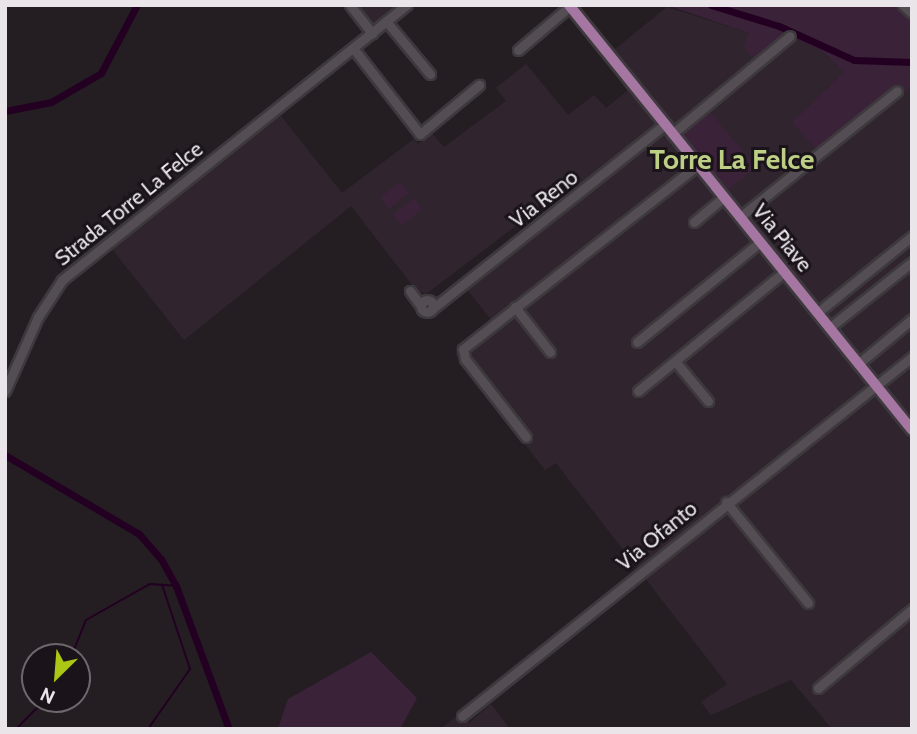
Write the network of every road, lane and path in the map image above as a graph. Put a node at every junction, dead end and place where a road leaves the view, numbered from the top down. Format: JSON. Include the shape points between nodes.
{"nodes":[{"id":1,"x":350,"y":5,"type":"edge"},
{"id":2,"x":407,"y":5,"type":"edge"},
{"id":3,"x":903,"y":5,"type":"edge"},
{"id":4,"x":569,"y":6,"type":"edge"},
{"id":5,"x":912,"y":13,"type":"edge"},
{"id":6,"x":386,"y":21,"type":"junction"},
{"id":7,"x":372,"y":33,"type":"junction"},
{"id":8,"x":790,"y":36,"type":"dead end"},
{"id":9,"x":353,"y":48,"type":"junction"},
{"id":10,"x":518,"y":50,"type":"dead end"},
{"id":11,"x":430,"y":74,"type":"dead end"},
{"id":12,"x":478,"y":85,"type":"dead end"},
{"id":13,"x":897,"y":91,"type":"dead end"},
{"id":14,"x":665,"y":124,"type":"junction"},
{"id":15,"x":673,"y":134,"type":"junction"},
{"id":16,"x":698,"y":165,"type":"junction"},
{"id":17,"x":724,"y":197,"type":"junction"},
{"id":18,"x":740,"y":217,"type":"junction"},
{"id":19,"x":694,"y":222,"type":"dead end"},
{"id":20,"x":912,"y":236,"type":"edge"},
{"id":21,"x":760,"y":242,"type":"junction"},
{"id":22,"x":912,"y":262,"type":"edge"},
{"id":23,"x":784,"y":272,"type":"junction"},
{"id":24,"x":412,"y":294,"type":"dead end"},
{"id":25,"x":515,"y":307,"type":"junction"},
{"id":26,"x":817,"y":313,"type":"junction"},
{"id":27,"x":912,"y":319,"type":"edge"},
{"id":28,"x":830,"y":328,"type":"junction"},
{"id":29,"x":637,"y":342,"type":"dead end"},
{"id":30,"x":550,"y":352,"type":"dead end"},
{"id":31,"x":912,"y":357,"type":"edge"},
{"id":32,"x":676,"y":361,"type":"junction"},
{"id":33,"x":858,"y":363,"type":"junction"},
{"id":34,"x":874,"y":384,"type":"junction"},
{"id":35,"x":5,"y":391,"type":"edge"},
{"id":36,"x":638,"y":391,"type":"dead end"},
{"id":37,"x":708,"y":401,"type":"dead end"},
{"id":38,"x":912,"y":430,"type":"edge"},
{"id":39,"x":526,"y":437,"type":"dead end"},
{"id":40,"x":726,"y":502,"type":"junction"},
{"id":41,"x":808,"y":603,"type":"dead end"},
{"id":42,"x":912,"y":609,"type":"edge"},
{"id":43,"x":818,"y":688,"type":"dead end"},
{"id":44,"x":462,"y":716,"type":"dead end"}],
"edges":[{"from":1,"to":7,"type":"street"},
{"from":2,"to":6,"type":"street","name":"Strada Torre La Felce"},
{"from":3,"to":5,"type":"street"},
{"from":4,"to":10,"type":"street"},
{"from":4,"to":14,"type":"main road","name":"Via Piave"},
{"from":6,"to":7,"type":"street","name":"Strada Torre La Felce"},
{"from":6,"to":11,"type":"street"},
{"from":7,"to":9,"type":"street","name":"Strada Torre La Felce"},
{"from":8,"to":15,"type":"street"},
{"from":9,"to":12,"type":"street","via":[[420,134]]},
{"from":9,"to":35,"type":"street","name":"Strada Torre La Felce","via":[[62,280],[38,317]]},
{"from":13,"to":18,"type":"street"},
{"from":14,"to":15,"type":"main road","name":"Via Piave"},
{"from":14,"to":24,"type":"street","name":"Via Reno","via":[[443,299],[427,304]]},
{"from":15,"to":16,"type":"main road","name":"Via Piave"},
{"from":16,"to":17,"type":"main road","name":"Via Piave"},
{"from":16,"to":25,"type":"street"},
{"from":17,"to":18,"type":"main road","name":"Via Piave"},
{"from":17,"to":19,"type":"street"},
{"from":18,"to":21,"type":"main road","name":"Via Piave"},
{"from":20,"to":26,"type":"street"},
{"from":21,"to":23,"type":"main road","name":"Via Piave"},
{"from":21,"to":29,"type":"street"},
{"from":22,"to":28,"type":"street"},
{"from":23,"to":26,"type":"main road","name":"Via Piave"},
{"from":23,"to":32,"type":"street"},
{"from":25,"to":30,"type":"street"},
{"from":25,"to":39,"type":"street","via":[[467,345],[463,354]]},
{"from":26,"to":28,"type":"main road","name":"Via Piave"},
{"from":27,"to":33,"type":"street"},
{"from":28,"to":33,"type":"main road","name":"Via Piave"},
{"from":31,"to":34,"type":"street","name":"Via Ofanto"},
{"from":32,"to":36,"type":"street"},
{"from":32,"to":37,"type":"street"},
{"from":33,"to":34,"type":"main road","name":"Via Piave"},
{"from":34,"to":38,"type":"main road","name":"Via Piave"},
{"from":34,"to":40,"type":"street","name":"Via Ofanto"},
{"from":40,"to":41,"type":"street"},
{"from":40,"to":44,"type":"street","name":"Via Ofanto"},
{"from":42,"to":43,"type":"street"}]}
